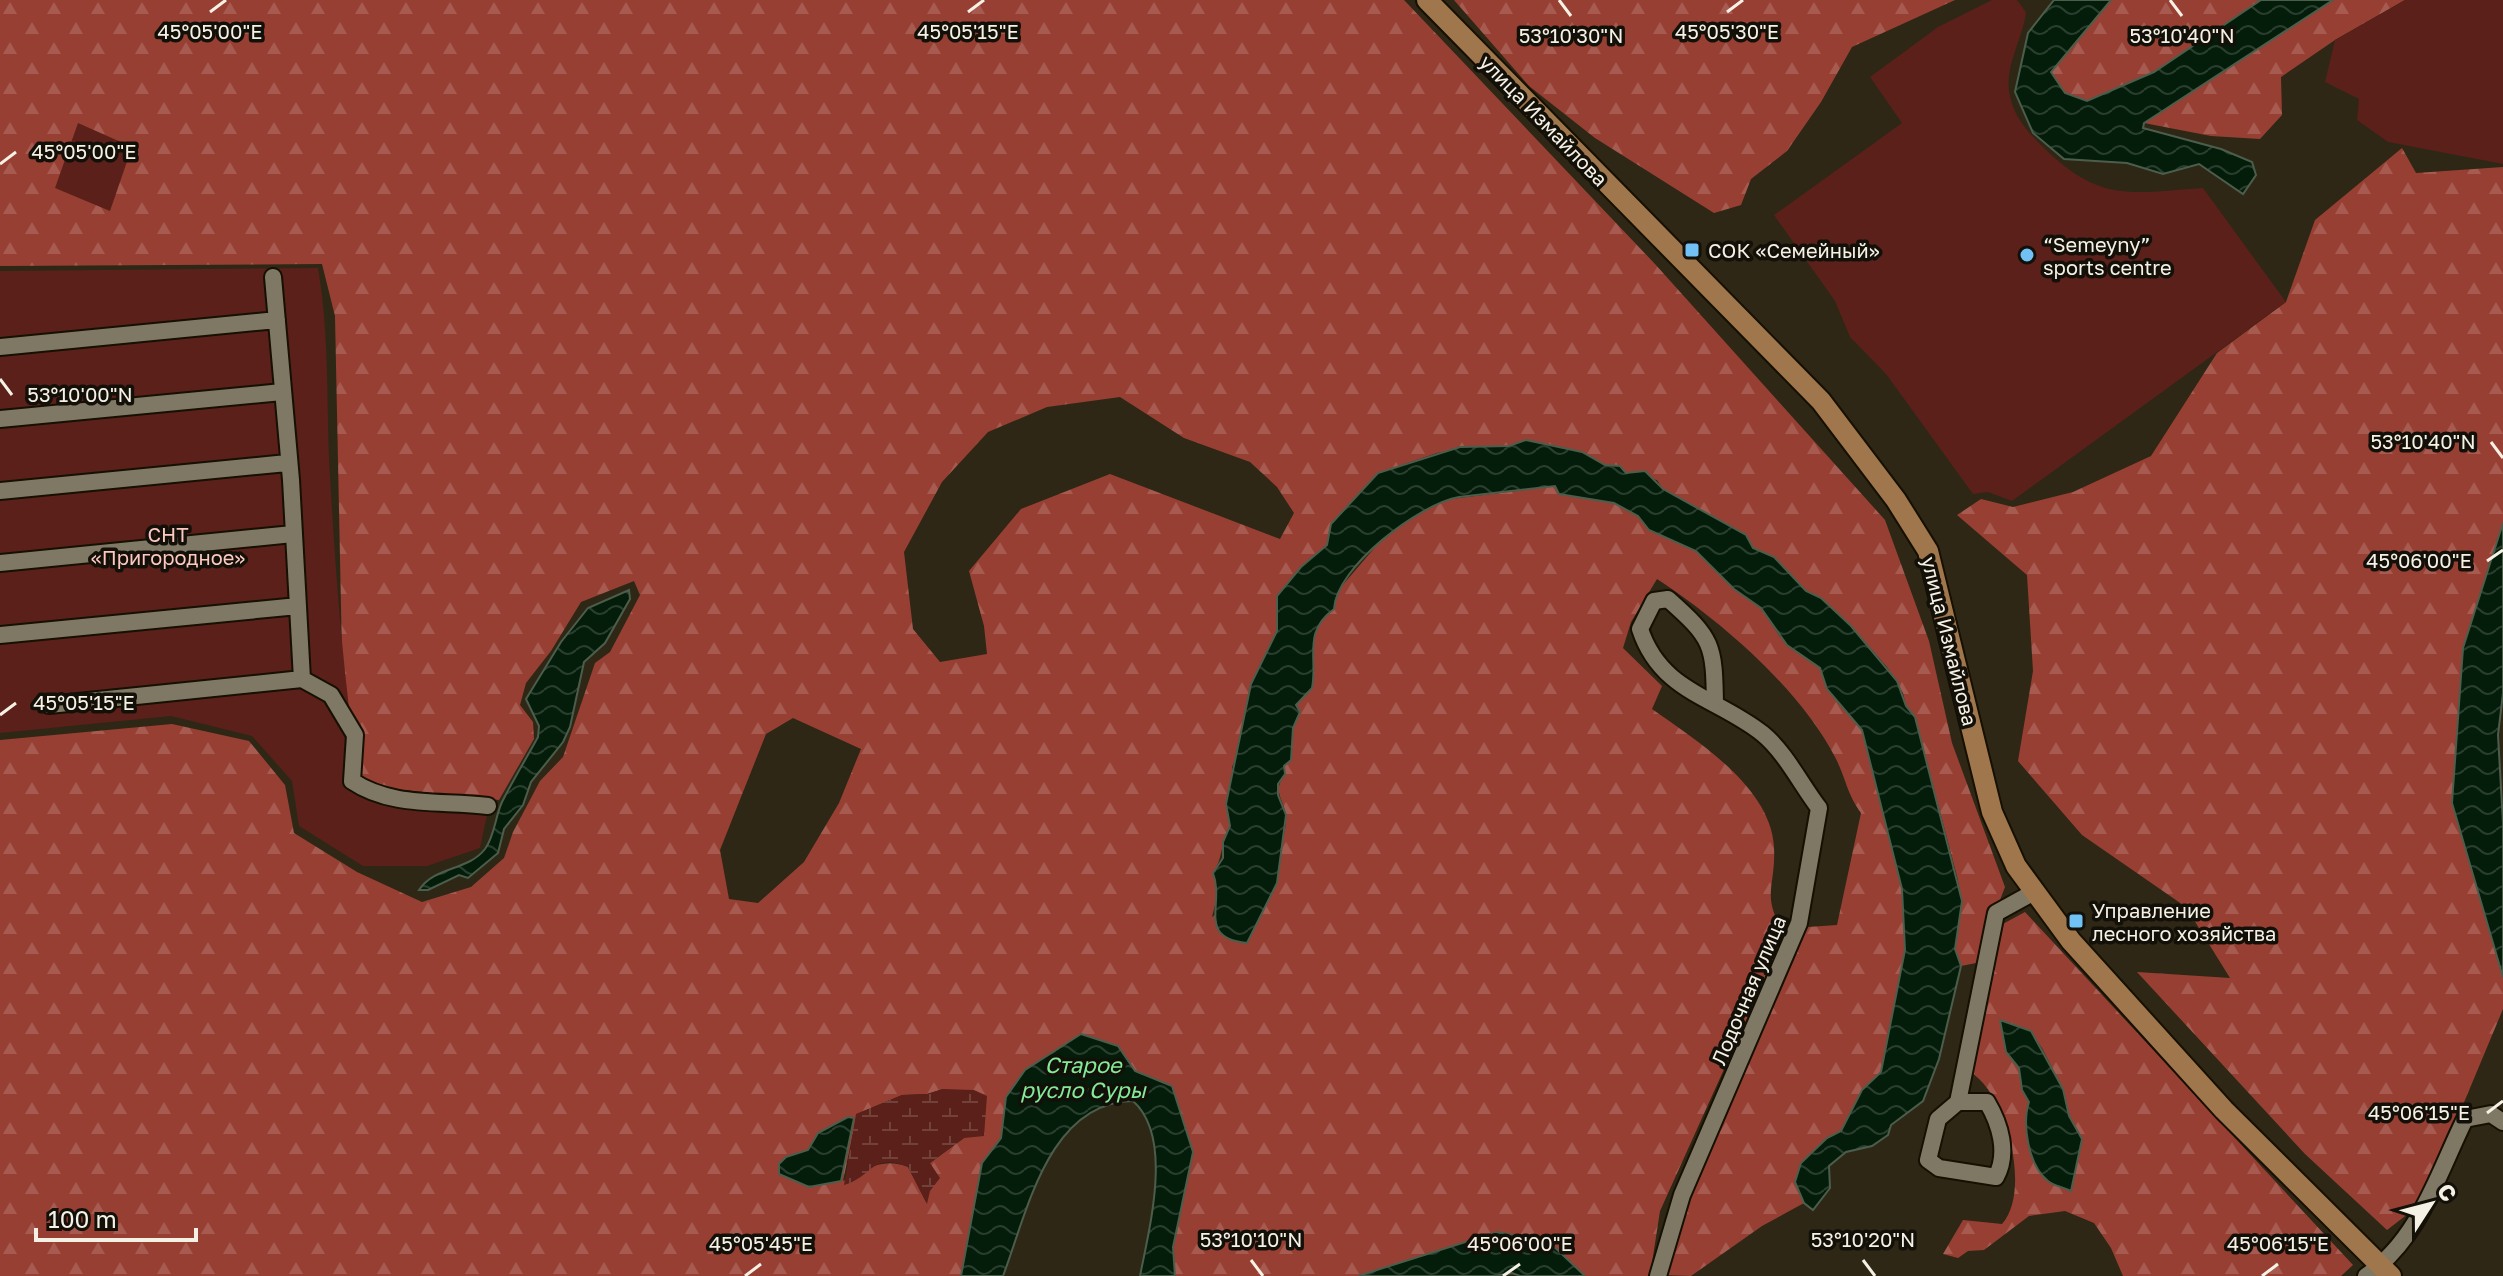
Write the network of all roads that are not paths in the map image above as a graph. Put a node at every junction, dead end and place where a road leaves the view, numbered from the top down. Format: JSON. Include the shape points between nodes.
{"nodes":[{"id":1,"x":1427,"y":0,"type":"edge"},
{"id":2,"x":273,"y":277,"type":"dead end"},
{"id":3,"x":277,"y":320,"type":"junction"},
{"id":4,"x":0,"y":347,"type":"edge"},
{"id":5,"x":282,"y":392,"type":"junction"},
{"id":6,"x":0,"y":419,"type":"edge"},
{"id":7,"x":287,"y":463,"type":"junction"},
{"id":8,"x":0,"y":491,"type":"edge"},
{"id":9,"x":293,"y":534,"type":"junction"},
{"id":10,"x":0,"y":563,"type":"edge"},
{"id":11,"x":298,"y":606,"type":"junction"},
{"id":12,"x":0,"y":635,"type":"edge"},
{"id":13,"x":302,"y":679,"type":"junction"},
{"id":14,"x":1715,"y":704,"type":"junction"},
{"id":15,"x":49,"y":705,"type":"dead end"},
{"id":16,"x":488,"y":806,"type":"dead end"},
{"id":17,"x":2034,"y":892,"type":"junction"},
{"id":18,"x":1958,"y":1102,"type":"junction"},
{"id":19,"x":2503,"y":1122,"type":"edge"},
{"id":20,"x":2379,"y":1272,"type":"edge"},
{"id":21,"x":1658,"y":1276,"type":"edge"}],
"edges":[{"from":1,"to":17,"type":"main road","name":"улица Измайлова","via":[[1821,401],[1896,500],[1928,551],[1992,812]]},
{"from":2,"to":3,"type":"street"},
{"from":3,"to":4,"type":"street"},
{"from":3,"to":5,"type":"street"},
{"from":5,"to":6,"type":"street"},
{"from":5,"to":7,"type":"street"},
{"from":7,"to":8,"type":"street"},
{"from":7,"to":9,"type":"street"},
{"from":9,"to":10,"type":"street"},
{"from":9,"to":11,"type":"street"},
{"from":11,"to":12,"type":"street"},
{"from":11,"to":13,"type":"street"},
{"from":13,"to":15,"type":"street"},
{"from":13,"to":16,"type":"street","via":[[331,695],[355,735],[352,781],[405,802]]},
{"from":14,"to":14,"type":"street","name":"Лодочная улица","via":[[1696,697],[1649,654],[1640,629],[1654,601],[1668,599],[1703,630],[1714,663]]},
{"from":14,"to":21,"type":"street","name":"Лодочная улица","via":[[1765,735],[1819,808],[1799,923],[1682,1195]]},
{"from":17,"to":18,"type":"street","via":[[1996,913]]},
{"from":17,"to":20,"type":"main road","name":"улица Измайлова","via":[[2092,965]]},
{"from":18,"to":18,"type":"street","via":[[1938,1119],[1928,1160],[1939,1168],[1996,1177],[2002,1166],[1999,1123],[1987,1102]]},
{"from":19,"to":20,"type":"street","via":[[2491,1114],[2465,1119],[2427,1206]]}]}
